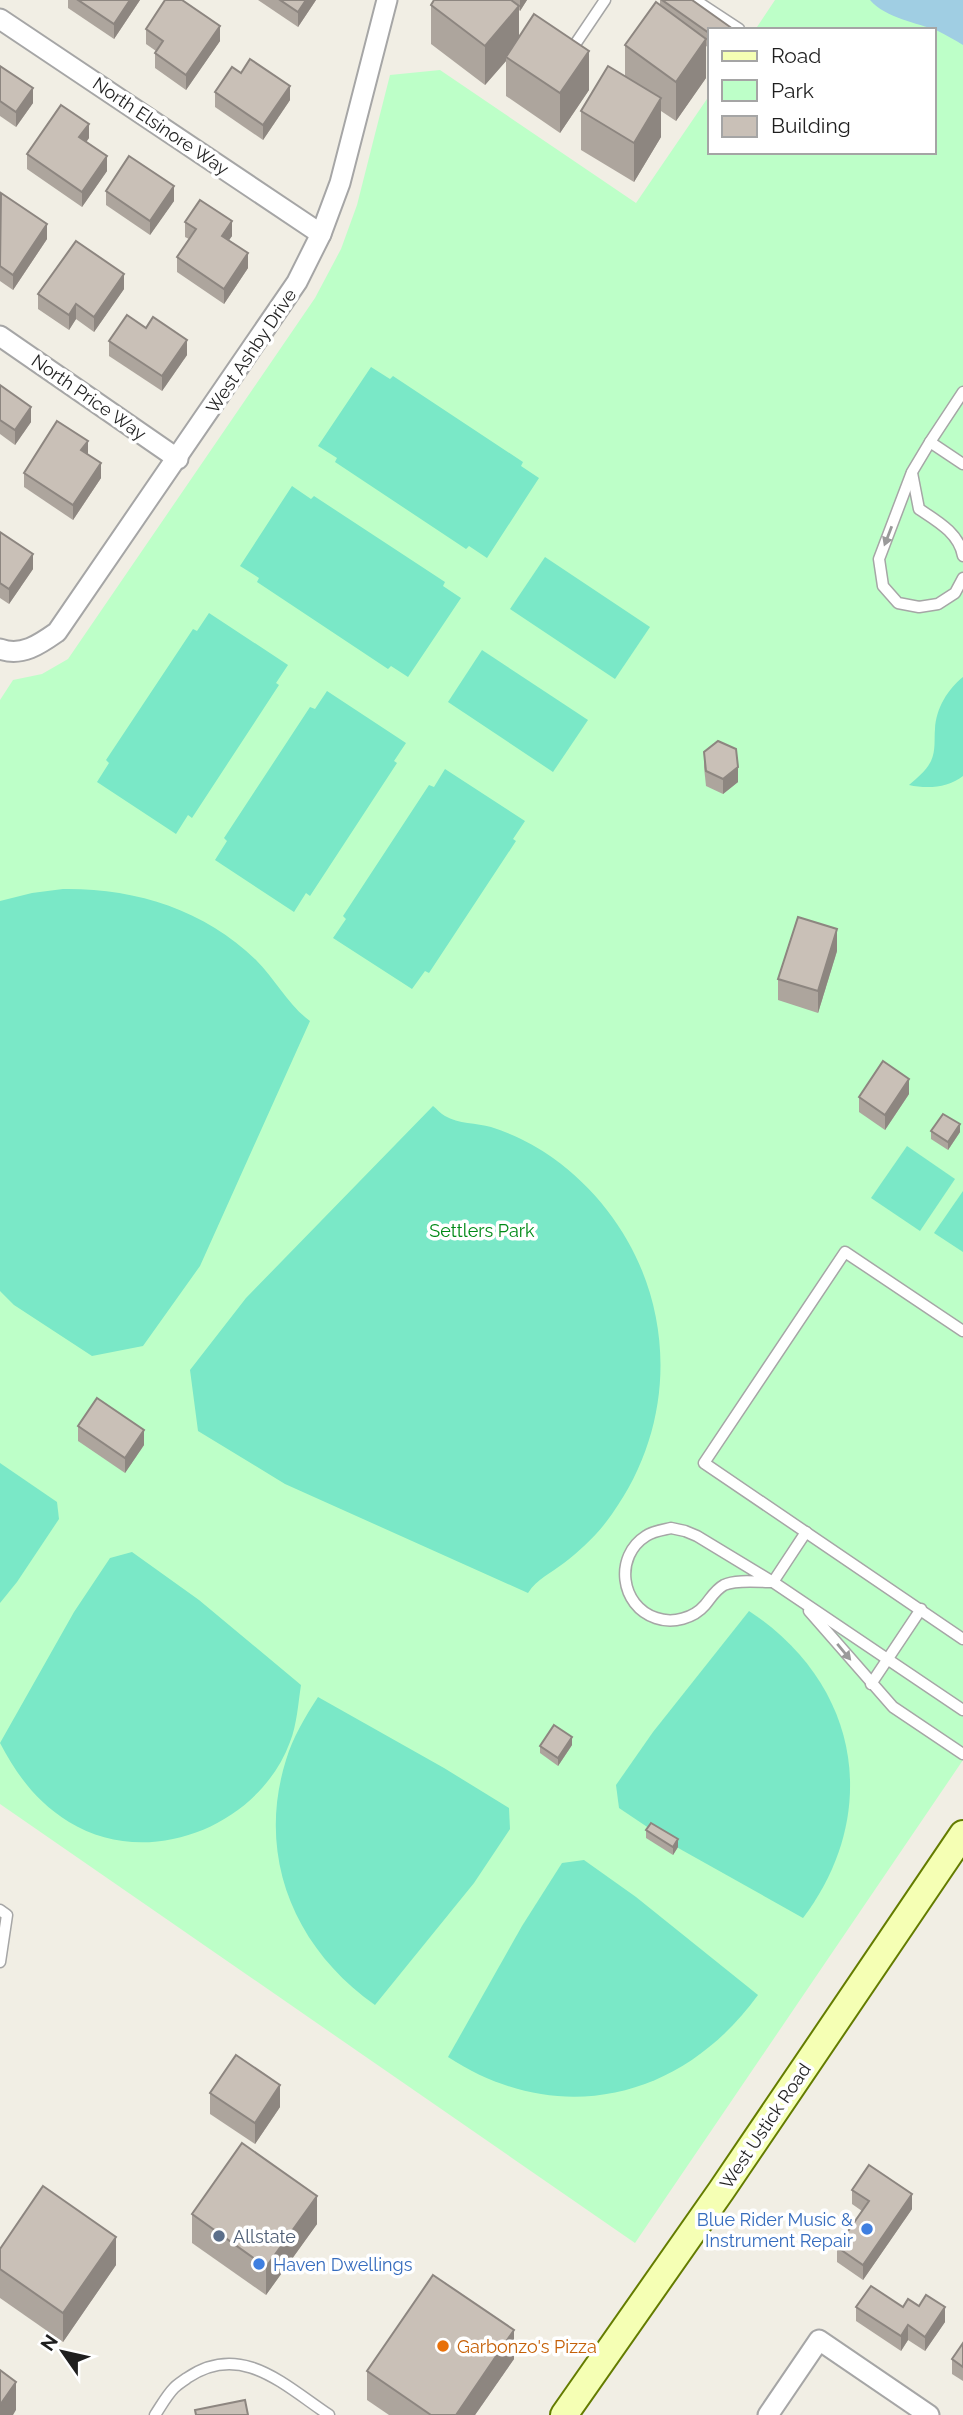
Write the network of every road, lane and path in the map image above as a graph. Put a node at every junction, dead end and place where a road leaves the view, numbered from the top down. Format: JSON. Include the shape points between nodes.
{"nodes":[{"id":1,"x":387,"y":0,"type":"edge"},
{"id":2,"x":605,"y":0,"type":"edge"},
{"id":3,"x":695,"y":0,"type":"edge"},
{"id":4,"x":0,"y":19,"type":"edge"},
{"id":5,"x":737,"y":28,"type":"edge"},
{"id":6,"x":576,"y":43,"type":"edge"},
{"id":7,"x":321,"y":234,"type":"junction"},
{"id":8,"x":0,"y":336,"type":"edge"},
{"id":9,"x":963,"y":392,"type":"edge"},
{"id":10,"x":930,"y":442,"type":"junction"},
{"id":11,"x":178,"y":459,"type":"junction"},
{"id":12,"x":963,"y":464,"type":"edge"},
{"id":13,"x":912,"y":472,"type":"junction"},
{"id":14,"x":963,"y":556,"type":"edge"},
{"id":15,"x":963,"y":578,"type":"edge"},
{"id":16,"x":0,"y":649,"type":"edge"},
{"id":17,"x":963,"y":1331,"type":"edge"},
{"id":18,"x":806,"y":1532,"type":"junction"},
{"id":19,"x":773,"y":1582,"type":"junction"},
{"id":20,"x":800,"y":1600,"type":"junction"},
{"id":21,"x":921,"y":1609,"type":"junction"},
{"id":22,"x":963,"y":1639,"type":"edge"},
{"id":23,"x":887,"y":1659,"type":"junction"},
{"id":24,"x":871,"y":1684,"type":"junction"},
{"id":25,"x":963,"y":1710,"type":"edge"},
{"id":26,"x":963,"y":1754,"type":"edge"},
{"id":27,"x":963,"y":1834,"type":"edge"},
{"id":28,"x":0,"y":1910,"type":"edge"},
{"id":29,"x":0,"y":1962,"type":"edge"},
{"id":30,"x":155,"y":2415,"type":"edge"},
{"id":31,"x":329,"y":2415,"type":"edge"},
{"id":32,"x":564,"y":2415,"type":"edge"},
{"id":33,"x":768,"y":2415,"type":"edge"},
{"id":34,"x":929,"y":2415,"type":"edge"}],
"edges":[{"from":1,"to":7,"type":"street","name":"West Ashby Drive","via":[[340,183]]},
{"from":2,"to":6,"type":"lane"},
{"from":3,"to":5,"type":"lane"},
{"from":4,"to":7,"type":"street","name":"North Elsinore Way"},
{"from":7,"to":11,"type":"street","name":"West Ashby Drive","via":[[298,282]]},
{"from":8,"to":11,"type":"street","name":"North Price Way"},
{"from":9,"to":10,"type":"lane"},
{"from":10,"to":12,"type":"lane"},
{"from":10,"to":13,"type":"lane"},
{"from":11,"to":16,"type":"street","name":"West Ashby Drive","via":[[57,632],[23,651]]},
{"from":13,"to":14,"type":"lane","via":[[919,509],[948,529]]},
{"from":13,"to":15,"type":"lane","one_way":true,"via":[[879,559],[883,586],[898,603],[919,607],[938,604],[955,593]]},
{"from":17,"to":18,"type":"lane","via":[[845,1252],[704,1463]]},
{"from":18,"to":19,"type":"lane"},
{"from":18,"to":21,"type":"lane"},
{"from":19,"to":19,"type":"lane","via":[[696,1536],[671,1528],[646,1535],[629,1554],[625,1567],[628,1593],[635,1604],[645,1613],[669,1621],[694,1614],[726,1584]]},
{"from":19,"to":20,"type":"lane"},
{"from":20,"to":23,"type":"lane"},
{"from":20,"to":24,"type":"lane","one_way":true},
{"from":21,"to":22,"type":"lane"},
{"from":21,"to":23,"type":"lane"},
{"from":23,"to":24,"type":"lane"},
{"from":23,"to":25,"type":"lane"},
{"from":24,"to":26,"type":"lane","via":[[893,1707]]},
{"from":27,"to":32,"type":"main road","name":"West Ustick Road"},
{"from":28,"to":29,"type":"lane","via":[[7,1915]]},
{"from":30,"to":31,"type":"lane","via":[[174,2387],[201,2368],[220,2362],[262,2371]]},
{"from":33,"to":34,"type":"street","via":[[819,2340]]}]}
